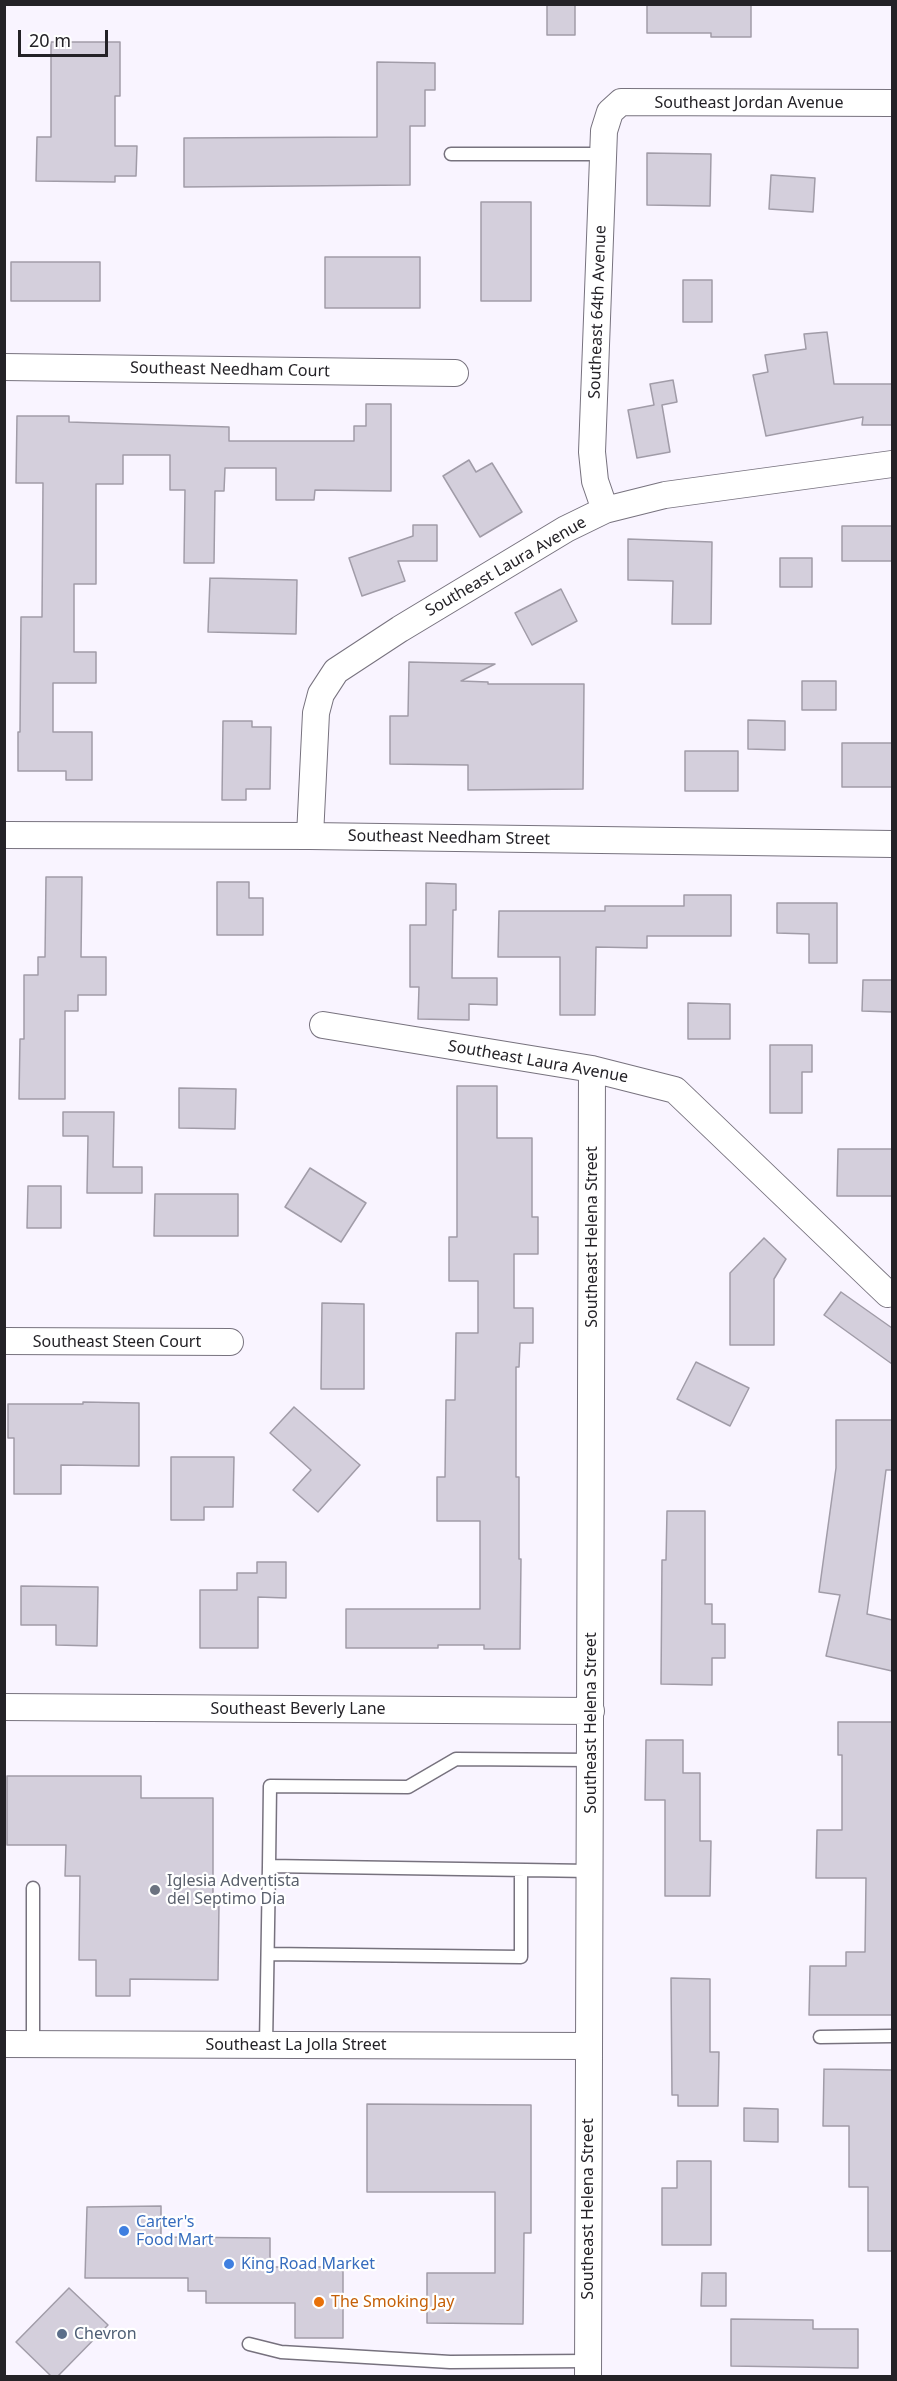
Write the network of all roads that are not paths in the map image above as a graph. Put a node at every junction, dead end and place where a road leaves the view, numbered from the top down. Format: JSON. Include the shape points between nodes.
{"nodes":[{"id":1,"x":892,"y":103,"type":"edge"},
{"id":2,"x":610,"y":112,"type":"joint"},
{"id":3,"x":451,"y":154,"type":"dead end"},
{"id":4,"x":604,"y":154,"type":"junction"},
{"id":5,"x":4,"y":367,"type":"edge"},
{"id":6,"x":455,"y":373,"type":"dead end"},
{"id":7,"x":892,"y":464,"type":"edge"},
{"id":8,"x":605,"y":510,"type":"junction"},
{"id":9,"x":4,"y":835,"type":"edge"},
{"id":10,"x":310,"y":836,"type":"junction"},
{"id":11,"x":892,"y":844,"type":"edge"},
{"id":12,"x":323,"y":1025,"type":"dead end"},
{"id":13,"x":592,"y":1069,"type":"junction"},
{"id":14,"x":888,"y":1294,"type":"dead end"},
{"id":15,"x":4,"y":1341,"type":"edge"},
{"id":16,"x":230,"y":1342,"type":"dead end"},
{"id":17,"x":4,"y":1707,"type":"edge"},
{"id":18,"x":591,"y":1711,"type":"junction"},
{"id":19,"x":591,"y":1760,"type":"junction"},
{"id":20,"x":269,"y":1866,"type":"junction"},
{"id":21,"x":521,"y":1870,"type":"junction"},
{"id":22,"x":590,"y":1871,"type":"junction"},
{"id":23,"x":33,"y":1888,"type":"dead end"},
{"id":24,"x":268,"y":1954,"type":"junction"},
{"id":25,"x":892,"y":2036,"type":"edge"},
{"id":26,"x":820,"y":2037,"type":"dead end"},
{"id":27,"x":4,"y":2044,"type":"edge"},
{"id":28,"x":33,"y":2044,"type":"junction"},
{"id":29,"x":266,"y":2045,"type":"junction"},
{"id":30,"x":588,"y":2046,"type":"junction"},
{"id":31,"x":249,"y":2344,"type":"dead end"},
{"id":32,"x":588,"y":2369,"type":"edge"}],
"edges":[{"from":1,"to":2,"type":"street","name":"Southeast Jordan Avenue","via":[[621,102]]},
{"from":2,"to":4,"type":"street","name":"Southeast 64th Avenue","via":[[604,131]]},
{"from":3,"to":4,"type":"lane"},
{"from":4,"to":8,"type":"street","name":"Southeast 64th Avenue","via":[[592,452],[595,481]]},
{"from":5,"to":6,"type":"street","name":"Southeast Needham Court"},
{"from":7,"to":8,"type":"street","name":"Southeast Laura Avenue","via":[[664,495]]},
{"from":8,"to":10,"type":"street","name":"Southeast Laura Avenue","via":[[336,671],[321,694],[316,713]]},
{"from":9,"to":10,"type":"street","name":"Southeast Needham Street"},
{"from":10,"to":11,"type":"street","name":"Southeast Needham Street"},
{"from":12,"to":13,"type":"street","name":"Southeast Laura Avenue"},
{"from":13,"to":14,"type":"street","name":"Southeast Laura Avenue","via":[[675,1090]]},
{"from":13,"to":18,"type":"street","name":"Southeast Helena Street"},
{"from":15,"to":16,"type":"street","name":"Southeast Steen Court"},
{"from":17,"to":18,"type":"street","name":"Southeast Beverly Lane"},
{"from":18,"to":19,"type":"street","name":"Southeast Helena Street"},
{"from":19,"to":20,"type":"lane","via":[[456,1759],[408,1787],[270,1786]]},
{"from":19,"to":22,"type":"street","name":"Southeast Helena Street"},
{"from":20,"to":21,"type":"lane"},
{"from":20,"to":24,"type":"lane"},
{"from":21,"to":22,"type":"lane"},
{"from":21,"to":24,"type":"lane","via":[[521,1957]]},
{"from":22,"to":30,"type":"street","name":"Southeast Helena Street"},
{"from":23,"to":28,"type":"lane"},
{"from":24,"to":29,"type":"lane"},
{"from":25,"to":26,"type":"lane"},
{"from":27,"to":28,"type":"street","name":"Southeast La Jolla Street"},
{"from":28,"to":29,"type":"street","name":"Southeast La Jolla Street"},
{"from":29,"to":30,"type":"street","name":"Southeast La Jolla Street"},
{"from":30,"to":32,"type":"street","name":"Southeast Helena Street"},
{"from":31,"to":32,"type":"lane","via":[[281,2352]]}]}
